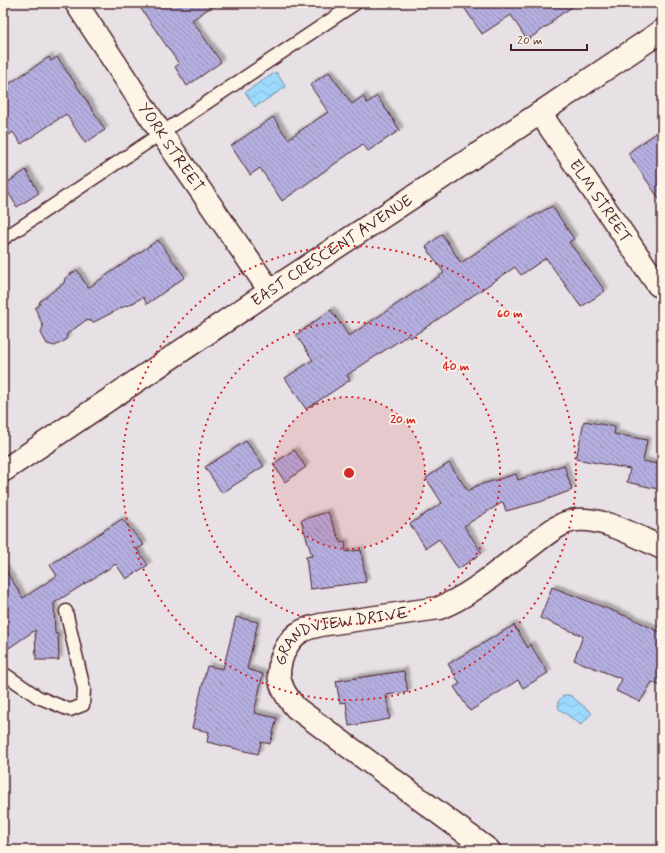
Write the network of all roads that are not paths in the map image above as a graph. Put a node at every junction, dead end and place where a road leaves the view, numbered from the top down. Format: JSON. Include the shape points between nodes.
{"nodes":[{"id":1,"x":76,"y":3,"type":"edge"},
{"id":2,"x":356,"y":3,"type":"edge"},
{"id":3,"x":662,"y":31,"type":"edge"},
{"id":4,"x":540,"y":113,"type":"junction"},
{"id":5,"x":161,"y":133,"type":"junction"},
{"id":6,"x":3,"y":239,"type":"edge"},
{"id":7,"x":662,"y":287,"type":"edge"},
{"id":8,"x":270,"y":290,"type":"junction"},
{"id":9,"x":3,"y":471,"type":"edge"},
{"id":10,"x":662,"y":548,"type":"edge"},
{"id":11,"x":66,"y":611,"type":"dead end"},
{"id":12,"x":3,"y":673,"type":"edge"},
{"id":13,"x":489,"y":850,"type":"edge"}],
"edges":[{"from":1,"to":5,"type":"street","name":"YORK STREET"},
{"from":2,"to":5,"type":"lane"},
{"from":3,"to":4,"type":"street","name":"EAST CRESCENT AVENUE"},
{"from":4,"to":7,"type":"street","name":"ELM STREET","via":[[658,285]]},
{"from":4,"to":8,"type":"street","name":"EAST CRESCENT AVENUE"},
{"from":5,"to":6,"type":"lane"},
{"from":5,"to":8,"type":"street","name":"YORK STREET"},
{"from":8,"to":9,"type":"street","name":"EAST CRESCENT AVENUE"},
{"from":10,"to":13,"type":"street","name":"GRANDVIEW DRIVE","via":[[620,529],[593,521],[577,520],[562,524],[474,590],[448,604],[439,608],[320,625],[301,631],[291,640],[284,652],[279,673],[288,698],[296,708]]},
{"from":11,"to":12,"type":"lane","via":[[84,689],[83,705],[70,710],[38,697]]}]}
